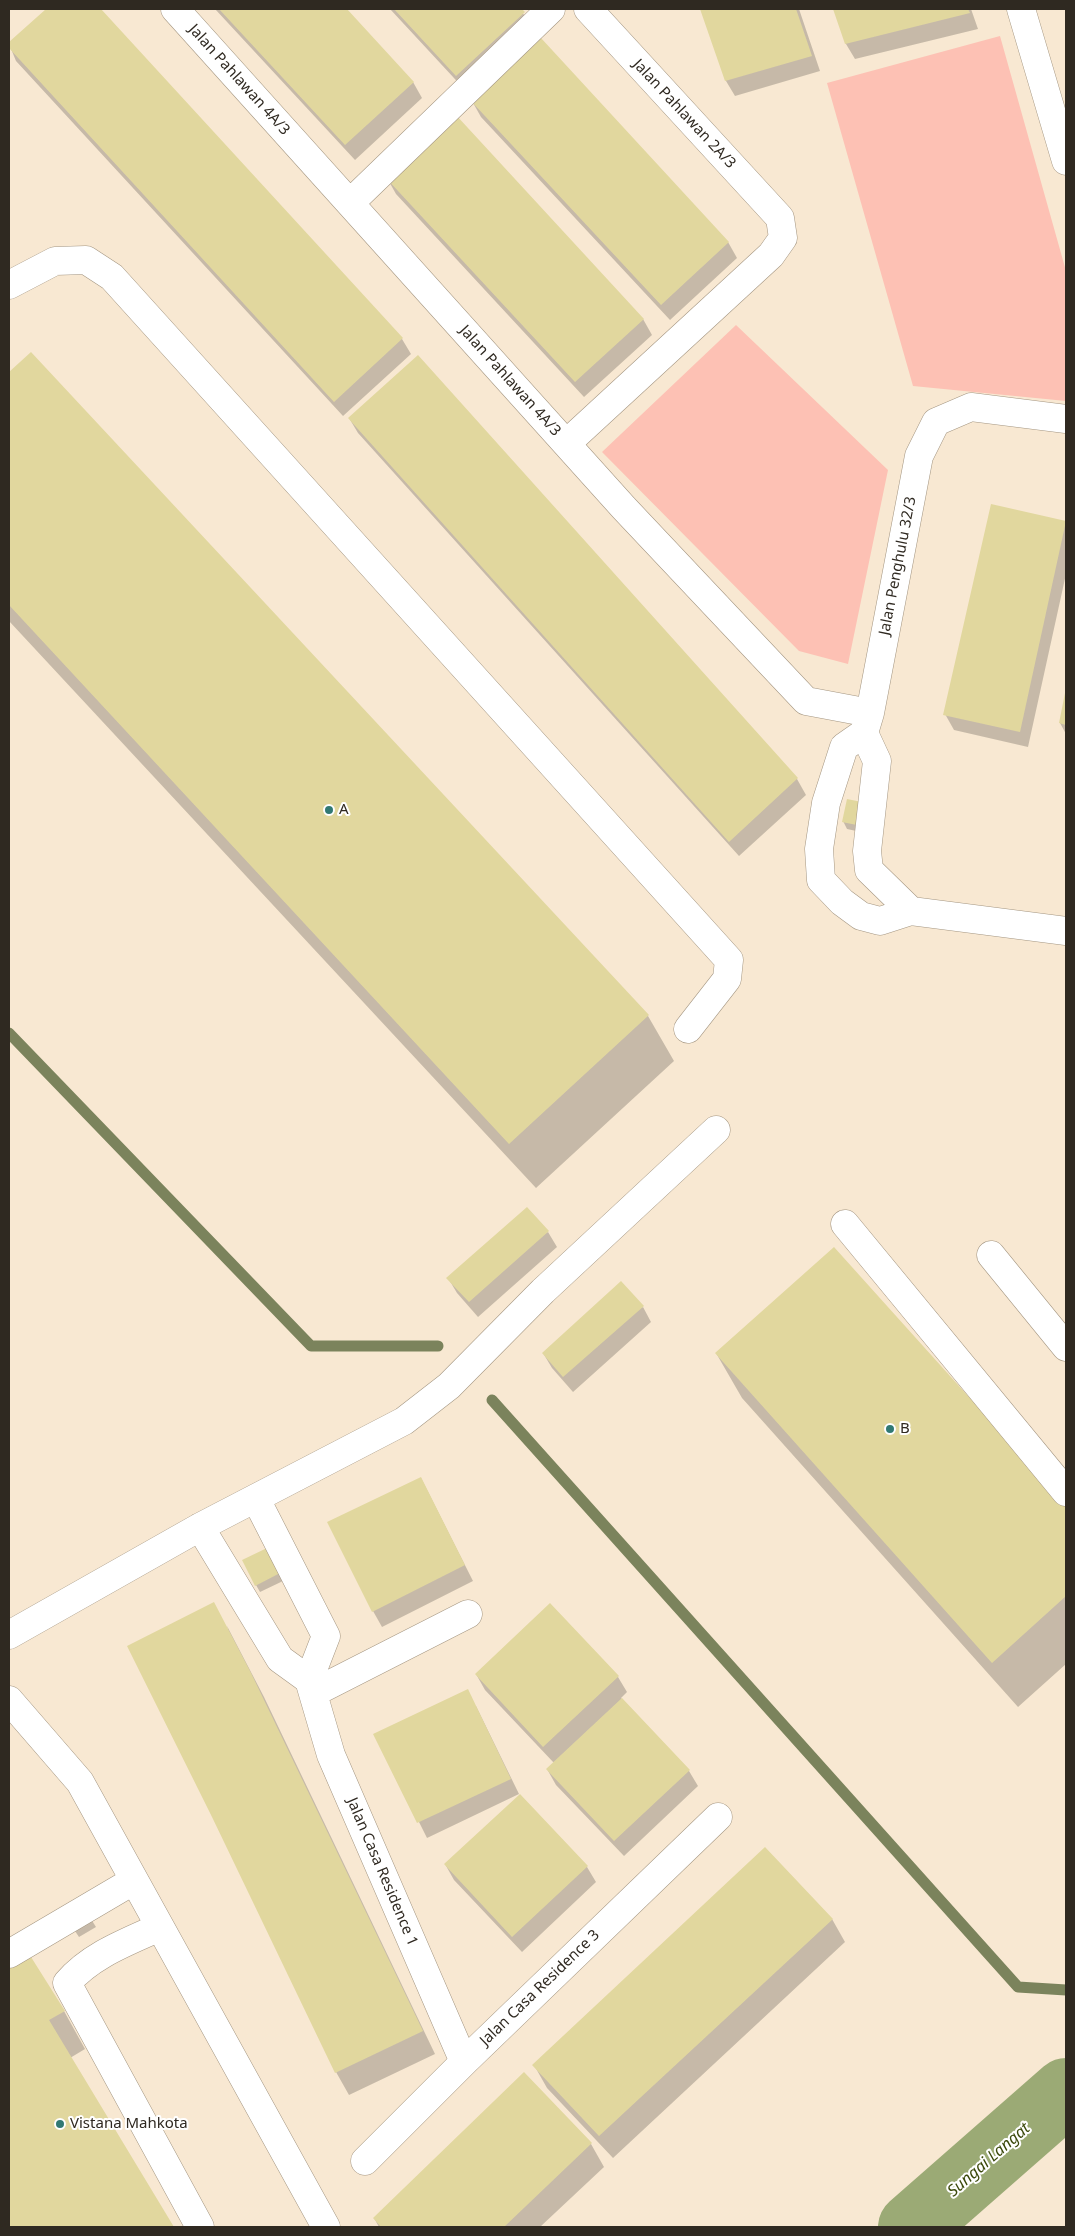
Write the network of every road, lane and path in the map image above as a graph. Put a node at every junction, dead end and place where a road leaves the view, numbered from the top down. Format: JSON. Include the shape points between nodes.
{"nodes":[{"id":1,"x":175,"y":9,"type":"edge"},
{"id":2,"x":551,"y":9,"type":"edge"},
{"id":3,"x":588,"y":9,"type":"edge"},
{"id":4,"x":1021,"y":9,"type":"edge"},
{"id":5,"x":1066,"y":161,"type":"edge"},
{"id":6,"x":350,"y":203,"type":"junction"},
{"id":7,"x":9,"y":285,"type":"edge"},
{"id":8,"x":1066,"y":419,"type":"edge"},
{"id":9,"x":567,"y":444,"type":"junction"},
{"id":10,"x":867,"y":723,"type":"junction"},
{"id":11,"x":912,"y":911,"type":"junction"},
{"id":12,"x":1066,"y":931,"type":"edge"},
{"id":13,"x":688,"y":1029,"type":"dead end"},
{"id":14,"x":716,"y":1130,"type":"dead end"},
{"id":15,"x":845,"y":1224,"type":"dead end"},
{"id":16,"x":992,"y":1255,"type":"dead end"},
{"id":17,"x":1066,"y":1347,"type":"edge"},
{"id":18,"x":1066,"y":1492,"type":"edge"},
{"id":19,"x":256,"y":1499,"type":"junction"},
{"id":20,"x":200,"y":1526,"type":"junction"},
{"id":21,"x":468,"y":1614,"type":"dead end"},
{"id":22,"x":9,"y":1634,"type":"edge"},
{"id":23,"x":311,"y":1686,"type":"junction"},
{"id":24,"x":9,"y":1700,"type":"edge"},
{"id":25,"x":718,"y":1817,"type":"dead end"},
{"id":26,"x":133,"y":1881,"type":"junction"},
{"id":27,"x":160,"y":1927,"type":"junction"},
{"id":28,"x":9,"y":1954,"type":"edge"},
{"id":29,"x":464,"y":2062,"type":"junction"},
{"id":30,"x":364,"y":2161,"type":"dead end"},
{"id":31,"x":200,"y":2227,"type":"edge"},
{"id":32,"x":326,"y":2227,"type":"edge"}],
"edges":[{"from":1,"to":6,"type":"street","name":"Jalan Pahlawan 4A/3"},
{"from":2,"to":6,"type":"street"},
{"from":3,"to":9,"type":"street","name":"Jalan Pahlawan 2A/3","via":[[780,218],[783,238],[771,255]]},
{"from":4,"to":5,"type":"street"},
{"from":6,"to":9,"type":"street","name":"Jalan Pahlawan 4A/3"},
{"from":7,"to":13,"type":"street","via":[[55,261],[86,260],[112,277],[729,960],[727,979]]},
{"from":8,"to":10,"type":"street","name":"Jalan Penghulu 32/3","via":[[971,407],[936,422],[919,456]]},
{"from":9,"to":10,"type":"street","name":"Jalan Pahlawan 4A/3","via":[[806,701]]},
{"from":10,"to":11,"type":"street","via":[[877,761],[867,851],[869,870]]},
{"from":10,"to":11,"type":"street","via":[[844,748],[826,803],[818,849],[821,880],[861,916],[880,921]]},
{"from":11,"to":12,"type":"street"},
{"from":14,"to":19,"type":"street","via":[[543,1292],[449,1386],[404,1421]]},
{"from":15,"to":18,"type":"street"},
{"from":16,"to":17,"type":"street"},
{"from":19,"to":20,"type":"street"},
{"from":19,"to":23,"type":"street","via":[[326,1636]]},
{"from":20,"to":22,"type":"street"},
{"from":20,"to":23,"type":"street","via":[[280,1659]]},
{"from":21,"to":23,"type":"street"},
{"from":23,"to":29,"type":"street","name":"Jalan Casa Residence 1","via":[[331,1754]]},
{"from":24,"to":26,"type":"street","via":[[80,1782]]},
{"from":25,"to":29,"type":"street","name":"Jalan Casa Residence 3"},
{"from":26,"to":27,"type":"street"},
{"from":26,"to":28,"type":"street"},
{"from":27,"to":31,"type":"street","via":[[105,1952],[76,1972],[67,1983]]},
{"from":27,"to":32,"type":"street"},
{"from":29,"to":30,"type":"street","name":"Jalan Casa Residence 3"}]}
